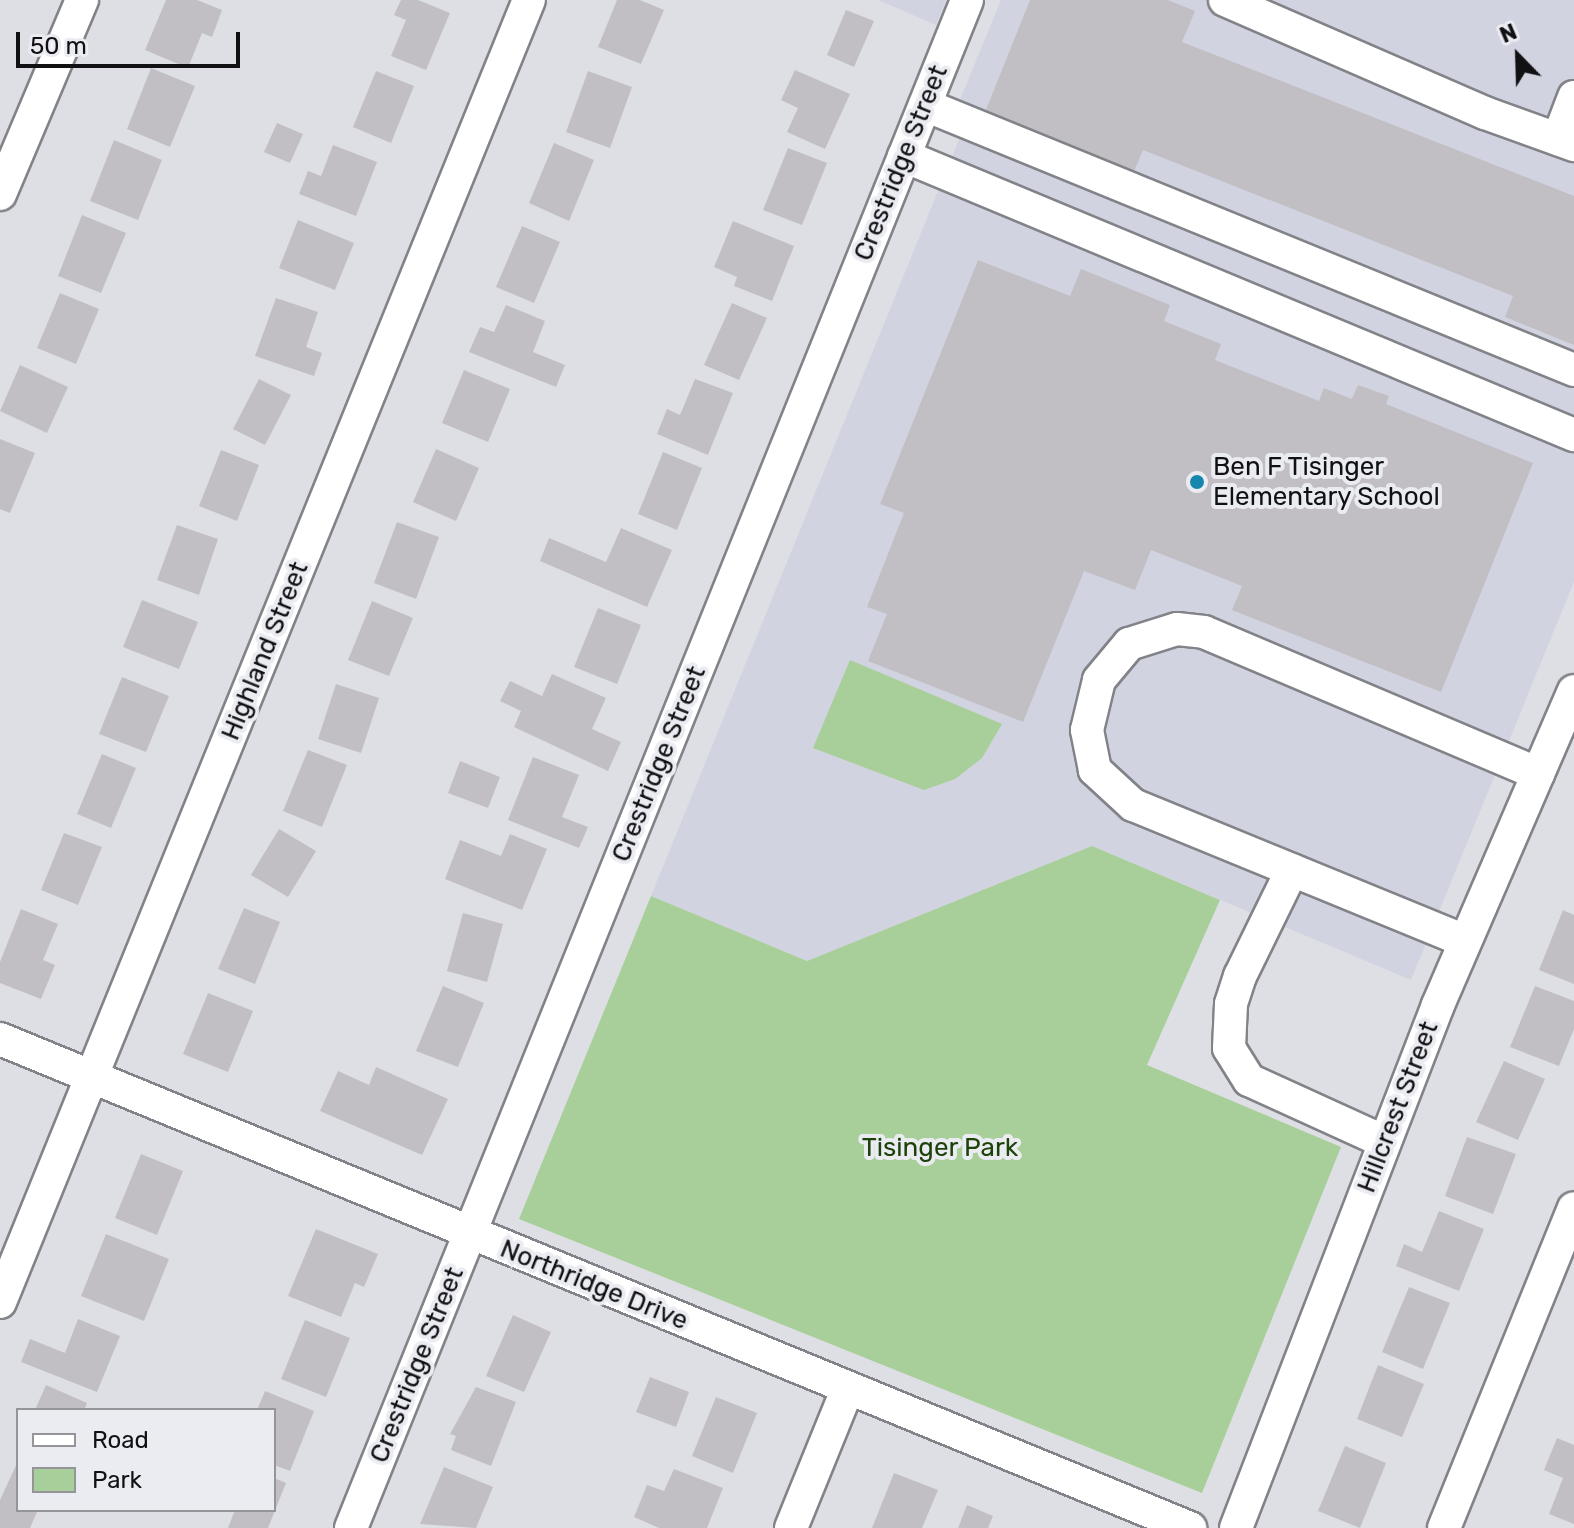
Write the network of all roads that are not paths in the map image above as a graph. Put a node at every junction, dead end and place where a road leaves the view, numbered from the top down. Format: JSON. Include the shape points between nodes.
{"nodes":[{"id":1,"x":82,"y":0,"type":"edge"},
{"id":2,"x":529,"y":0,"type":"edge"},
{"id":3,"x":967,"y":0,"type":"edge"},
{"id":4,"x":1225,"y":0,"type":"edge"},
{"id":5,"x":1574,"y":97,"type":"edge"},
{"id":6,"x":925,"y":105,"type":"junction"},
{"id":7,"x":1566,"y":142,"type":"edge"},
{"id":8,"x":904,"y":156,"type":"junction"},
{"id":9,"x":0,"y":194,"type":"edge"},
{"id":10,"x":1574,"y":370,"type":"edge"},
{"id":11,"x":1574,"y":435,"type":"edge"},
{"id":12,"x":1574,"y":691,"type":"edge"},
{"id":13,"x":1538,"y":774,"type":"junction"},
{"id":14,"x":1292,"y":870,"type":"junction"},
{"id":15,"x":1465,"y":941,"type":"junction"},
{"id":16,"x":0,"y":1039,"type":"edge"},
{"id":17,"x":93,"y":1076,"type":"junction"},
{"id":18,"x":1385,"y":1142,"type":"junction"},
{"id":19,"x":1574,"y":1208,"type":"edge"},
{"id":20,"x":470,"y":1234,"type":"junction"},
{"id":21,"x":0,"y":1302,"type":"edge"},
{"id":22,"x":847,"y":1390,"type":"junction"},
{"id":23,"x":351,"y":1528,"type":"edge"},
{"id":24,"x":791,"y":1528,"type":"edge"},
{"id":25,"x":1190,"y":1528,"type":"edge"},
{"id":26,"x":1236,"y":1528,"type":"edge"},
{"id":27,"x":1444,"y":1528,"type":"edge"}],
"edges":[{"from":1,"to":9,"type":"street"},
{"from":2,"to":17,"type":"street","name":"Highland Street"},
{"from":3,"to":6,"type":"street","name":"Crestridge Street"},
{"from":4,"to":7,"type":"street","via":[[1360,61]]},
{"from":5,"to":7,"type":"street"},
{"from":6,"to":8,"type":"street","name":"Crestridge Street"},
{"from":6,"to":10,"type":"street"},
{"from":8,"to":11,"type":"street"},
{"from":8,"to":20,"type":"street","name":"Crestridge Street"},
{"from":12,"to":13,"type":"street","name":"Hillcrest Street"},
{"from":13,"to":14,"type":"street","via":[[1204,632],[1177,629],[1129,644],[1099,680],[1087,730],[1095,770],[1133,805]]},
{"from":13,"to":15,"type":"street","name":"Hillcrest Street"},
{"from":14,"to":15,"type":"street"},
{"from":14,"to":18,"type":"street","via":[[1240,976],[1231,1004],[1229,1048],[1249,1080]]},
{"from":15,"to":18,"type":"street","name":"Hillcrest Street"},
{"from":16,"to":17,"type":"street","name":"Northridge Drive"},
{"from":17,"to":20,"type":"street","name":"Northridge Drive"},
{"from":17,"to":21,"type":"street","name":"Highland Street"},
{"from":18,"to":26,"type":"street","name":"Hillcrest Street"},
{"from":19,"to":27,"type":"street"},
{"from":20,"to":22,"type":"street","name":"Northridge Drive"},
{"from":20,"to":23,"type":"street","name":"Crestridge Street"},
{"from":22,"to":24,"type":"street"},
{"from":22,"to":25,"type":"street","name":"Northridge Drive"}]}
